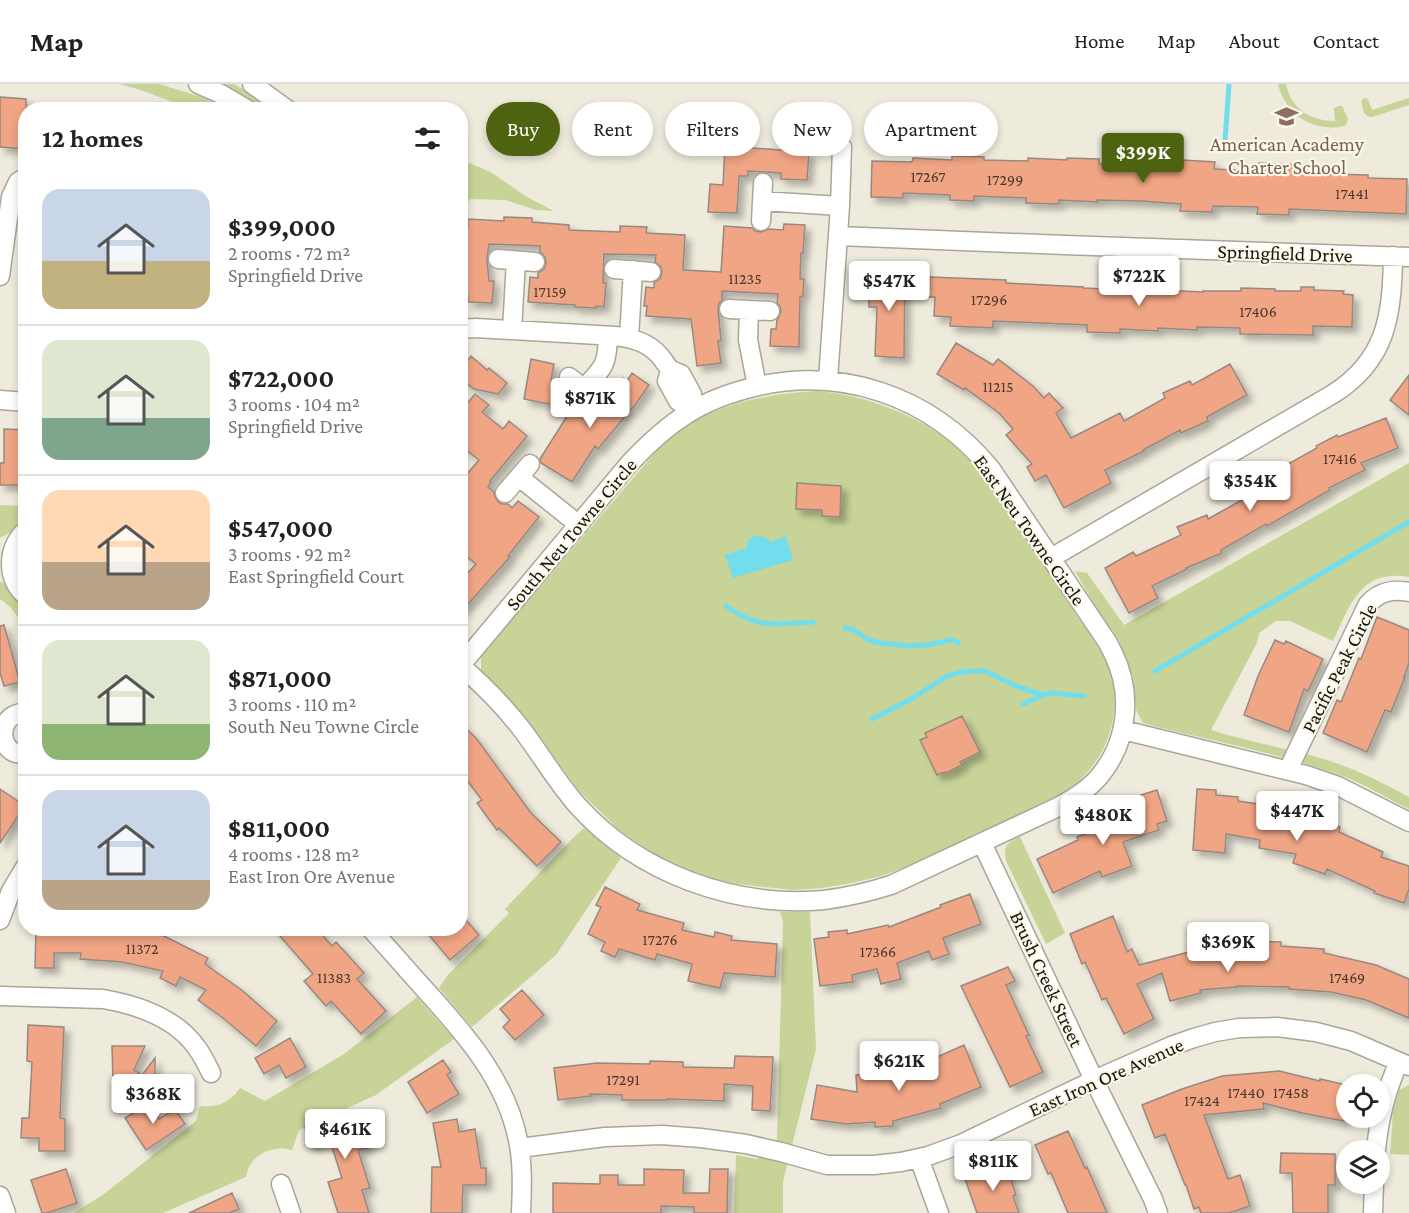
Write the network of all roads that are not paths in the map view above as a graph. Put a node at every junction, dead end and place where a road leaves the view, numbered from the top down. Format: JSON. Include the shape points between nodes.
{"nodes":[{"id":1,"x":198,"y":84,"type":"edge"},
{"id":2,"x":252,"y":84,"type":"edge"},
{"id":3,"x":234,"y":102,"type":"edge"},
{"id":4,"x":277,"y":102,"type":"edge"},
{"id":5,"x":842,"y":156,"type":"edge"},
{"id":6,"x":18,"y":182,"type":"edge"},
{"id":7,"x":840,"y":206,"type":"junction"},
{"id":8,"x":761,"y":221,"type":"dead end"},
{"id":9,"x":837,"y":236,"type":"junction"},
{"id":10,"x":1401,"y":257,"type":"edge"},
{"id":11,"x":516,"y":261,"type":"dead end"},
{"id":12,"x":614,"y":269,"type":"dead end"},
{"id":13,"x":633,"y":270,"type":"junction"},
{"id":14,"x":651,"y":272,"type":"dead end"},
{"id":15,"x":0,"y":276,"type":"edge"},
{"id":16,"x":729,"y":309,"type":"dead end"},
{"id":17,"x":749,"y":310,"type":"junction"},
{"id":18,"x":770,"y":311,"type":"dead end"},
{"id":19,"x":468,"y":328,"type":"edge"},
{"id":20,"x":512,"y":330,"type":"junction"},
{"id":21,"x":608,"y":336,"type":"junction"},
{"id":22,"x":629,"y":338,"type":"junction"},
{"id":23,"x":828,"y":380,"type":"junction"},
{"id":24,"x":757,"y":386,"type":"junction"},
{"id":25,"x":584,"y":388,"type":"dead end"},
{"id":26,"x":0,"y":400,"type":"edge"},
{"id":27,"x":18,"y":401,"type":"edge"},
{"id":28,"x":692,"y":411,"type":"junction"},
{"id":29,"x":505,"y":493,"type":"dead end"},
{"id":30,"x":579,"y":525,"type":"junction"},
{"id":31,"x":18,"y":536,"type":"edge"},
{"id":32,"x":18,"y":540,"type":"edge"},
{"id":33,"x":0,"y":546,"type":"edge"},
{"id":34,"x":1051,"y":558,"type":"junction"},
{"id":35,"x":7,"y":577,"type":"edge"},
{"id":36,"x":18,"y":589,"type":"edge"},
{"id":37,"x":1409,"y":592,"type":"edge"},
{"id":38,"x":468,"y":657,"type":"edge"},
{"id":39,"x":468,"y":672,"type":"edge"},
{"id":40,"x":18,"y":715,"type":"edge"},
{"id":41,"x":1123,"y":730,"type":"junction"},
{"id":42,"x":18,"y":753,"type":"edge"},
{"id":43,"x":1288,"y":770,"type":"junction"},
{"id":44,"x":1409,"y":822,"type":"edge"},
{"id":45,"x":982,"y":843,"type":"junction"},
{"id":46,"x":18,"y":878,"type":"edge"},
{"id":47,"x":0,"y":920,"type":"edge"},
{"id":48,"x":377,"y":936,"type":"edge"},
{"id":49,"x":0,"y":996,"type":"edge"},
{"id":50,"x":1404,"y":1064,"type":"edge"},
{"id":51,"x":211,"y":1073,"type":"dead end"},
{"id":52,"x":1094,"y":1080,"type":"junction"},
{"id":53,"x":1378,"y":1140,"type":"edge"},
{"id":54,"x":520,"y":1148,"type":"junction"},
{"id":55,"x":919,"y":1158,"type":"junction"},
{"id":56,"x":281,"y":1184,"type":"dead end"},
{"id":57,"x":1374,"y":1194,"type":"edge"},
{"id":58,"x":0,"y":1196,"type":"edge"},
{"id":59,"x":6,"y":1213,"type":"edge"},
{"id":60,"x":291,"y":1213,"type":"edge"},
{"id":61,"x":521,"y":1213,"type":"edge"},
{"id":62,"x":939,"y":1213,"type":"edge"},
{"id":63,"x":1158,"y":1213,"type":"edge"},
{"id":64,"x":1373,"y":1213,"type":"edge"}],
"edges":[{"from":1,"to":3,"type":"street"},
{"from":2,"to":4,"type":"street"},
{"from":5,"to":7,"type":"street"},
{"from":6,"to":15,"type":"street","via":[[11,197]]},
{"from":7,"to":8,"type":"street","via":[[763,192]]},
{"from":7,"to":9,"type":"street"},
{"from":9,"to":10,"type":"street","name":"Springfield Drive"},
{"from":9,"to":23,"type":"street"},
{"from":10,"to":34,"type":"street","via":[[1385,330],[1376,350],[1356,376],[1333,394]]},
{"from":11,"to":20,"type":"street"},
{"from":12,"to":13,"type":"street"},
{"from":13,"to":14,"type":"street"},
{"from":13,"to":22,"type":"street"},
{"from":16,"to":17,"type":"street"},
{"from":17,"to":18,"type":"street"},
{"from":17,"to":24,"type":"street","via":[[748,340]]},
{"from":19,"to":20,"type":"street"},
{"from":20,"to":21,"type":"street"},
{"from":21,"to":22,"type":"street"},
{"from":21,"to":25,"type":"street","via":[[605,363]]},
{"from":22,"to":28,"type":"street","via":[[643,342],[670,371],[681,374],[692,394]]},
{"from":23,"to":24,"type":"street","name":"South Neu Towne Circle"},
{"from":23,"to":34,"type":"street","name":"East Neu Towne Circle","via":[[888,394],[924,411],[956,433],[991,469]]},
{"from":24,"to":28,"type":"street","name":"South Neu Towne Circle"},
{"from":26,"to":27,"type":"street"},
{"from":28,"to":30,"type":"street","name":"South Neu Towne Circle","via":[[642,451]]},
{"from":29,"to":30,"type":"street","via":[[524,471]]},
{"from":30,"to":38,"type":"street","name":"South Neu Towne Circle"},
{"from":31,"to":33,"type":"street"},
{"from":32,"to":35,"type":"street"},
{"from":34,"to":41,"type":"street","name":"East Neu Towne Circle","via":[[1117,661],[1124,688]]},
{"from":35,"to":36,"type":"street"},
{"from":37,"to":43,"type":"street","name":"Pacific Peak Circle","via":[[1388,591],[1368,604]]},
{"from":39,"to":45,"type":"street","name":"East Neu Towne Circle","via":[[514,719],[593,821],[637,855],[699,885],[785,901],[850,896],[891,885]]},
{"from":40,"to":42,"type":"street","via":[[6,721],[2,732],[5,744]]},
{"from":41,"to":43,"type":"street"},
{"from":41,"to":45,"type":"street","name":"East Neu Towne Circle","via":[[1103,772],[1075,798]]},
{"from":43,"to":44,"type":"street","via":[[1338,786]]},
{"from":45,"to":52,"type":"street","name":"Brush Creek Street"},
{"from":46,"to":47,"type":"street"},
{"from":48,"to":54,"type":"street","via":[[484,1060],[505,1100]]},
{"from":49,"to":51,"type":"street","via":[[88,998],[133,1005],[164,1019],[190,1039]]},
{"from":50,"to":52,"type":"street","name":"East Iron Ore Avenue","via":[[1352,1041],[1316,1032],[1239,1028],[1171,1046]]},
{"from":50,"to":53,"type":"street","via":[[1389,1085]]},
{"from":52,"to":55,"type":"street","name":"East Iron Ore Avenue","via":[[961,1144]]},
{"from":52,"to":63,"type":"street","name":"Brush Creek Street"},
{"from":54,"to":55,"type":"street","name":"East Iron Ore Avenue","via":[[614,1136],[662,1135],[746,1144],[828,1164],[874,1165]]},
{"from":54,"to":61,"type":"street"},
{"from":55,"to":62,"type":"street"},
{"from":56,"to":60,"type":"street"},
{"from":57,"to":64,"type":"street"},
{"from":58,"to":59,"type":"street"}]}
